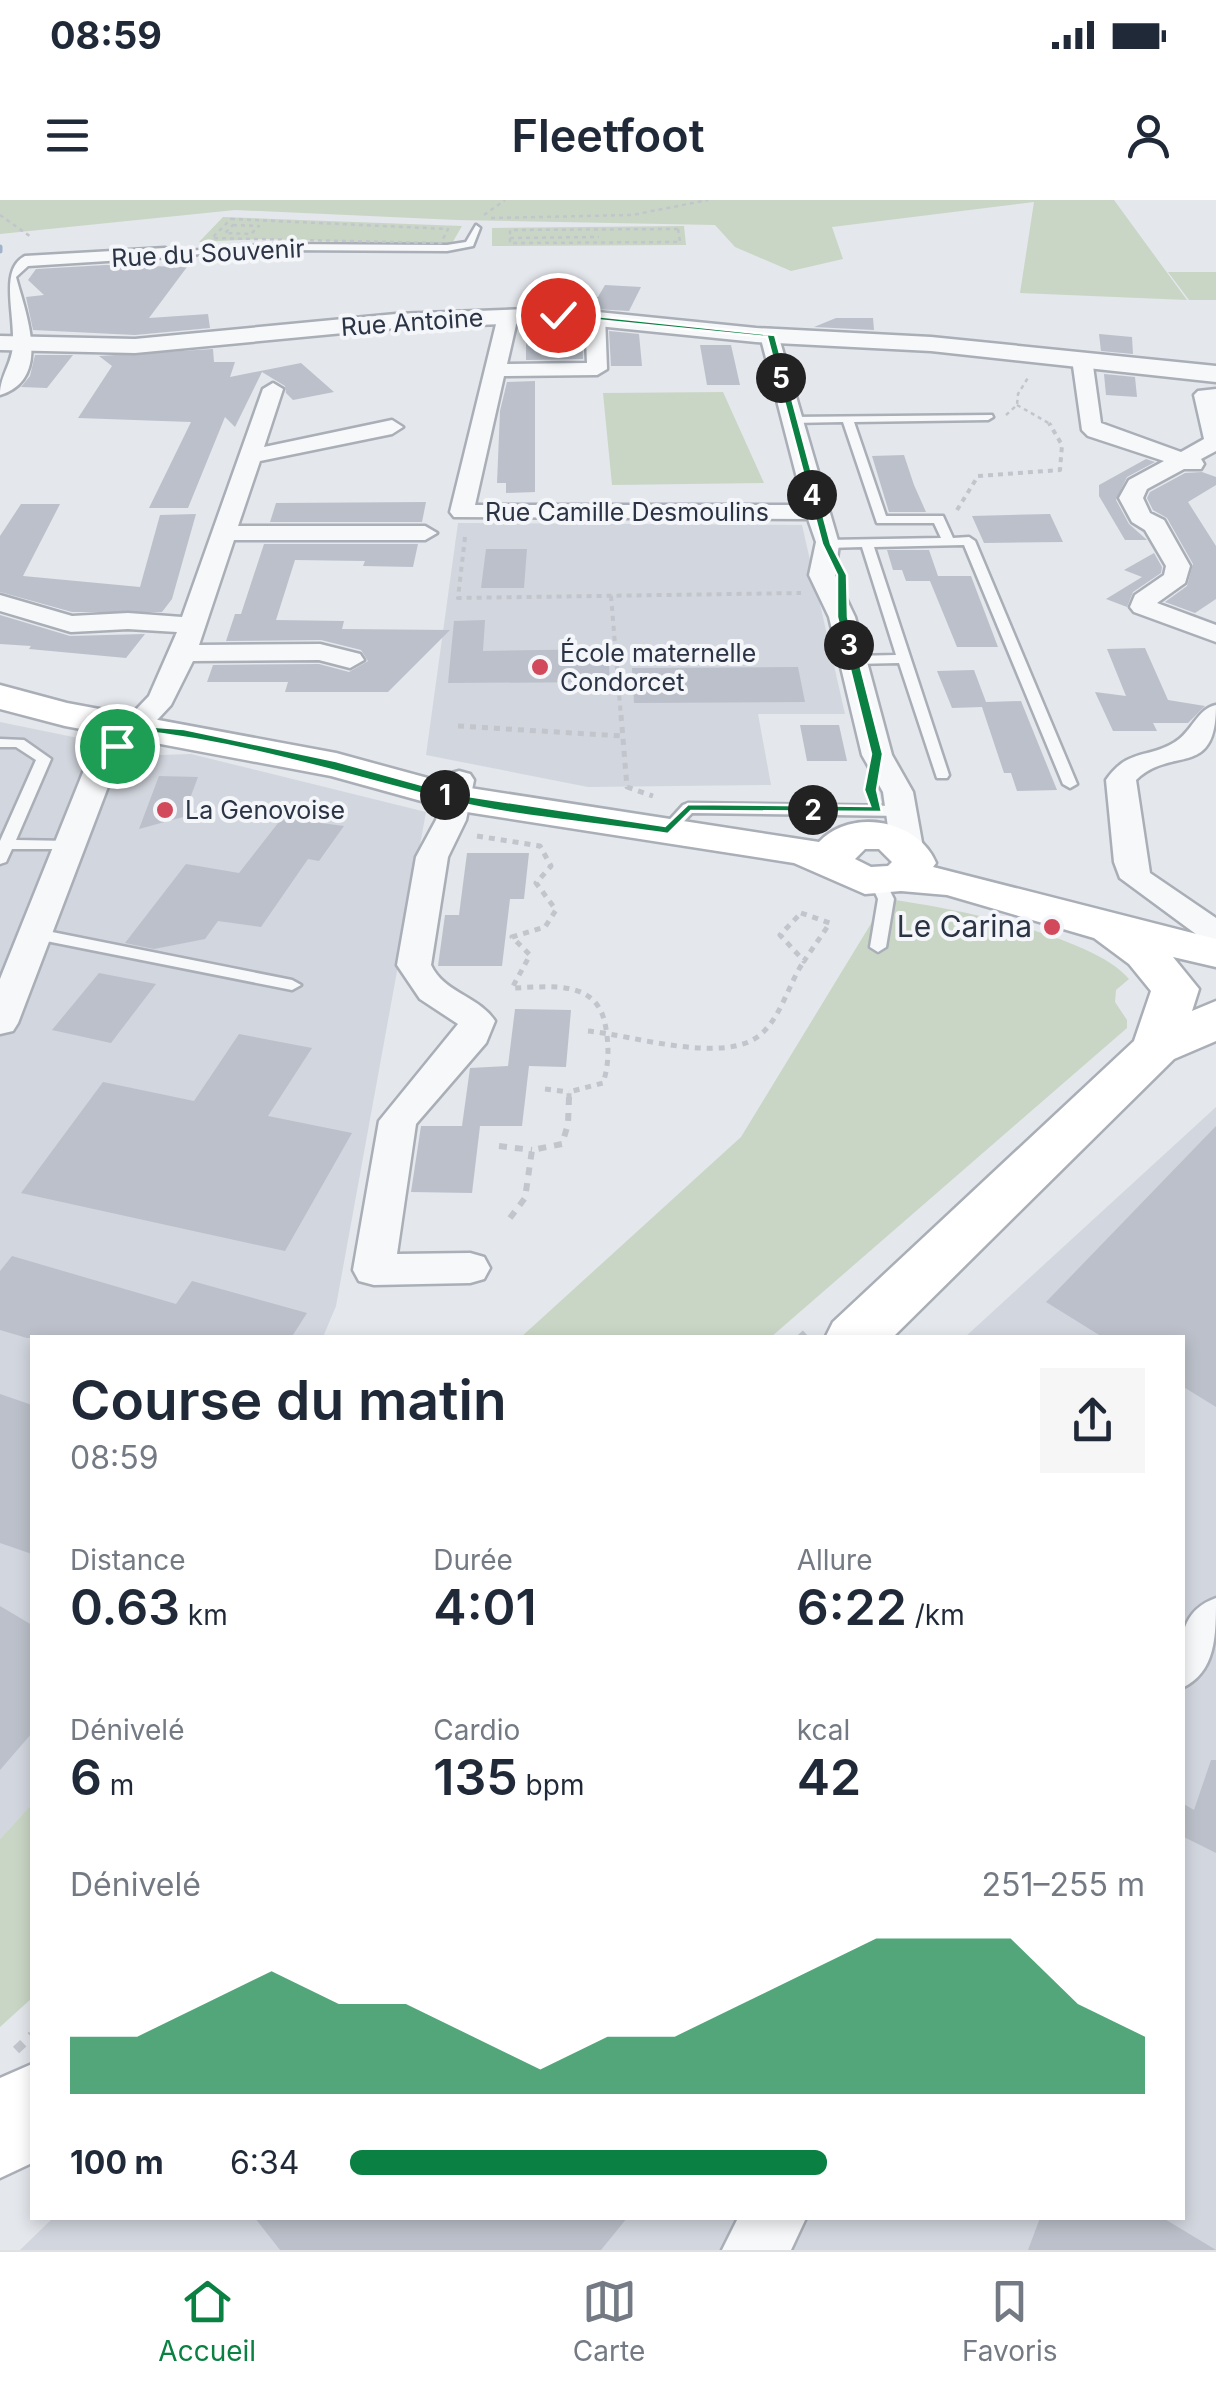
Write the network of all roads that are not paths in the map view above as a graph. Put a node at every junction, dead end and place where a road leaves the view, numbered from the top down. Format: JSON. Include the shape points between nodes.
{"nodes":[{"id":1,"x":478,"y":223,"type":"road end"},
{"id":2,"x":165,"y":253,"type":"joint"},
{"id":3,"x":508,"y":316,"type":"junction"},
{"id":4,"x":596,"y":316,"type":"junction"},
{"id":5,"x":770,"y":335,"type":"junction"},
{"id":6,"x":13,"y":344,"type":"edge"},
{"id":7,"x":1082,"y":359,"type":"junction"},
{"id":8,"x":496,"y":370,"type":"junction"},
{"id":9,"x":1216,"y":374,"type":"edge"},
{"id":10,"x":0,"y":390,"type":"edge"},
{"id":11,"x":274,"y":390,"type":"dead end"},
{"id":12,"x":1216,"y":395,"type":"edge"},
{"id":13,"x":988,"y":418,"type":"road end"},
{"id":14,"x":847,"y":419,"type":"junction"},
{"id":15,"x":792,"y":420,"type":"junction"},
{"id":16,"x":392,"y":427,"type":"dead end"},
{"id":17,"x":1213,"y":446,"type":"edge"},
{"id":18,"x":248,"y":458,"type":"junction"},
{"id":19,"x":1180,"y":460,"type":"junction"},
{"id":20,"x":1216,"y":472,"type":"edge"},
{"id":21,"x":817,"y":512,"type":"junction"},
{"id":22,"x":880,"y":518,"type":"junction"},
{"id":23,"x":221,"y":533,"type":"junction"},
{"id":24,"x":425,"y":533,"type":"dead end"},
{"id":25,"x":948,"y":542,"type":"junction"},
{"id":26,"x":867,"y":543,"type":"junction"},
{"id":27,"x":888,"y":543,"type":"junction"},
{"id":28,"x":826,"y":544,"type":"junction"},
{"id":29,"x":0,"y":603,"type":"edge"},
{"id":30,"x":192,"y":625,"type":"junction"},
{"id":31,"x":1216,"y":634,"type":"edge"},
{"id":32,"x":183,"y":653,"type":"junction"},
{"id":33,"x":904,"y":659,"type":"junction"},
{"id":34,"x":350,"y":660,"type":"dead end"},
{"id":35,"x":853,"y":660,"type":"junction"},
{"id":36,"x":0,"y":682,"type":"edge"},
{"id":37,"x":0,"y":697,"type":"edge"},
{"id":38,"x":1216,"y":713,"type":"edge"},
{"id":39,"x":141,"y":721,"type":"junction"},
{"id":40,"x":0,"y":742,"type":"edge"},
{"id":41,"x":942,"y":775,"type":"dead end"},
{"id":42,"x":1070,"y":784,"type":"dead end"},
{"id":43,"x":454,"y":799,"type":"junction"},
{"id":44,"x":560,"y":812,"type":"junction"},
{"id":45,"x":676,"y":820,"type":"junction"},
{"id":46,"x":72,"y":846,"type":"junction"},
{"id":47,"x":876,"y":851,"type":"junction"},
{"id":48,"x":3,"y":852,"type":"edge"},
{"id":49,"x":1131,"y":911,"type":"junction"},
{"id":50,"x":37,"y":934,"type":"junction"},
{"id":51,"x":1214,"y":943,"type":"edge"},
{"id":52,"x":878,"y":947,"type":"dead end"},
{"id":53,"x":292,"y":986,"type":"dead end"},
{"id":54,"x":1175,"y":990,"type":"junction"},
{"id":55,"x":1216,"y":1017,"type":"edge"},
{"id":56,"x":0,"y":1023,"type":"edge"},
{"id":57,"x":1156,"y":1048,"type":"junction"},
{"id":58,"x":470,"y":1268,"type":"dead end"},
{"id":59,"x":857,"y":1335,"type":"edge"},
{"id":60,"x":1216,"y":1620,"type":"edge"},
{"id":61,"x":1185,"y":1661,"type":"edge"},
{"id":62,"x":30,"y":2107,"type":"edge"},
{"id":63,"x":0,"y":2136,"type":"edge"},
{"id":64,"x":774,"y":2220,"type":"edge"},
{"id":65,"x":754,"y":2250,"type":"edge"}],
"edges":[{"from":1,"to":2,"type":"lane","name":"Rue du Souvenir","via":[[470,244],[447,248]]},
{"from":2,"to":6,"type":"street","name":"Rue du Souvenir","via":[[12,267],[7,277]]},
{"from":3,"to":4,"type":"street","name":"Rue Antoine"},
{"from":3,"to":6,"type":"street","name":"Rue Antoine","via":[[135,346]]},
{"from":3,"to":8,"type":"street","name":"Rue Camille Desmoulins"},
{"from":4,"to":5,"type":"street","name":"Rue Antoine"},
{"from":4,"to":8,"type":"street","via":[[597,370]]},
{"from":5,"to":7,"type":"street","name":"Rue Antoine"},
{"from":5,"to":15,"type":"street"},
{"from":6,"to":10,"type":"street","via":[[16,372]]},
{"from":7,"to":9,"type":"street","name":"Rue Antoine"},
{"from":7,"to":19,"type":"street","via":[[1090,425]]},
{"from":8,"to":21,"type":"street","name":"Rue Camille Desmoulins","via":[[462,512]]},
{"from":11,"to":18,"type":"street"},
{"from":12,"to":17,"type":"street","via":[[1205,395]]},
{"from":13,"to":14,"type":"lane"},
{"from":14,"to":15,"type":"lane"},
{"from":14,"to":22,"type":"lane"},
{"from":15,"to":21,"type":"street"},
{"from":16,"to":18,"type":"street"},
{"from":17,"to":19,"type":"street"},
{"from":18,"to":23,"type":"street"},
{"from":19,"to":20,"type":"street"},
{"from":19,"to":31,"type":"street","via":[[1137,485],[1131,498],[1178,566],[1176,578],[1144,600],[1144,607]]},
{"from":21,"to":28,"type":"street"},
{"from":22,"to":25,"type":"lane","via":[[938,519]]},
{"from":22,"to":27,"type":"lane"},
{"from":23,"to":24,"type":"street"},
{"from":23,"to":30,"type":"street"},
{"from":25,"to":27,"type":"lane"},
{"from":25,"to":42,"type":"lane","via":[[969,542]]},
{"from":26,"to":27,"type":"lane"},
{"from":26,"to":28,"type":"lane"},
{"from":26,"to":33,"type":"lane"},
{"from":28,"to":35,"type":"street","via":[[822,575]]},
{"from":29,"to":30,"type":"street","via":[[70,624]]},
{"from":30,"to":32,"type":"street"},
{"from":32,"to":34,"type":"street","via":[[320,652]]},
{"from":32,"to":39,"type":"street","via":[[161,699]]},
{"from":33,"to":35,"type":"lane"},
{"from":33,"to":41,"type":"lane"},
{"from":35,"to":47,"type":"street","via":[[877,754],[898,792]]},
{"from":36,"to":39,"type":"main road"},
{"from":37,"to":39,"type":"main road"},
{"from":38,"to":49,"type":"street","via":[[1192,745],[1127,768],[1121,780],[1136,878]]},
{"from":39,"to":43,"type":"main road","via":[[336,764]]},
{"from":39,"to":46,"type":"street","via":[[104,760]]},
{"from":40,"to":48,"type":"lane","via":[[20,743],[44,759]]},
{"from":43,"to":44,"type":"main road"},
{"from":43,"to":45,"type":"main road"},
{"from":43,"to":58,"type":"street","via":[[432,858],[414,965],[434,994],[477,1021],[473,1036],[398,1121],[374,1270]]},
{"from":44,"to":45,"type":"main road"},
{"from":44,"to":47,"type":"lane"},
{"from":45,"to":47,"type":"lane"},
{"from":45,"to":47,"type":"main road","via":[[805,852]]},
{"from":46,"to":48,"type":"lane"},
{"from":46,"to":50,"type":"street"},
{"from":47,"to":49,"type":"main road","via":[[950,882]]},
{"from":47,"to":52,"type":"lane","via":[[886,899]]},
{"from":49,"to":51,"type":"main road"},
{"from":49,"to":51,"type":"street"},
{"from":49,"to":54,"type":"main road","via":[[1145,954]]},
{"from":50,"to":53,"type":"lane"},
{"from":50,"to":56,"type":"street"},
{"from":51,"to":54,"type":"main road"},
{"from":54,"to":57,"type":"main road"},
{"from":55,"to":57,"type":"main road"},
{"from":57,"to":59,"type":"main road"},
{"from":60,"to":61,"type":"street"},
{"from":62,"to":63,"type":"main road"},
{"from":64,"to":65,"type":"street"}]}
